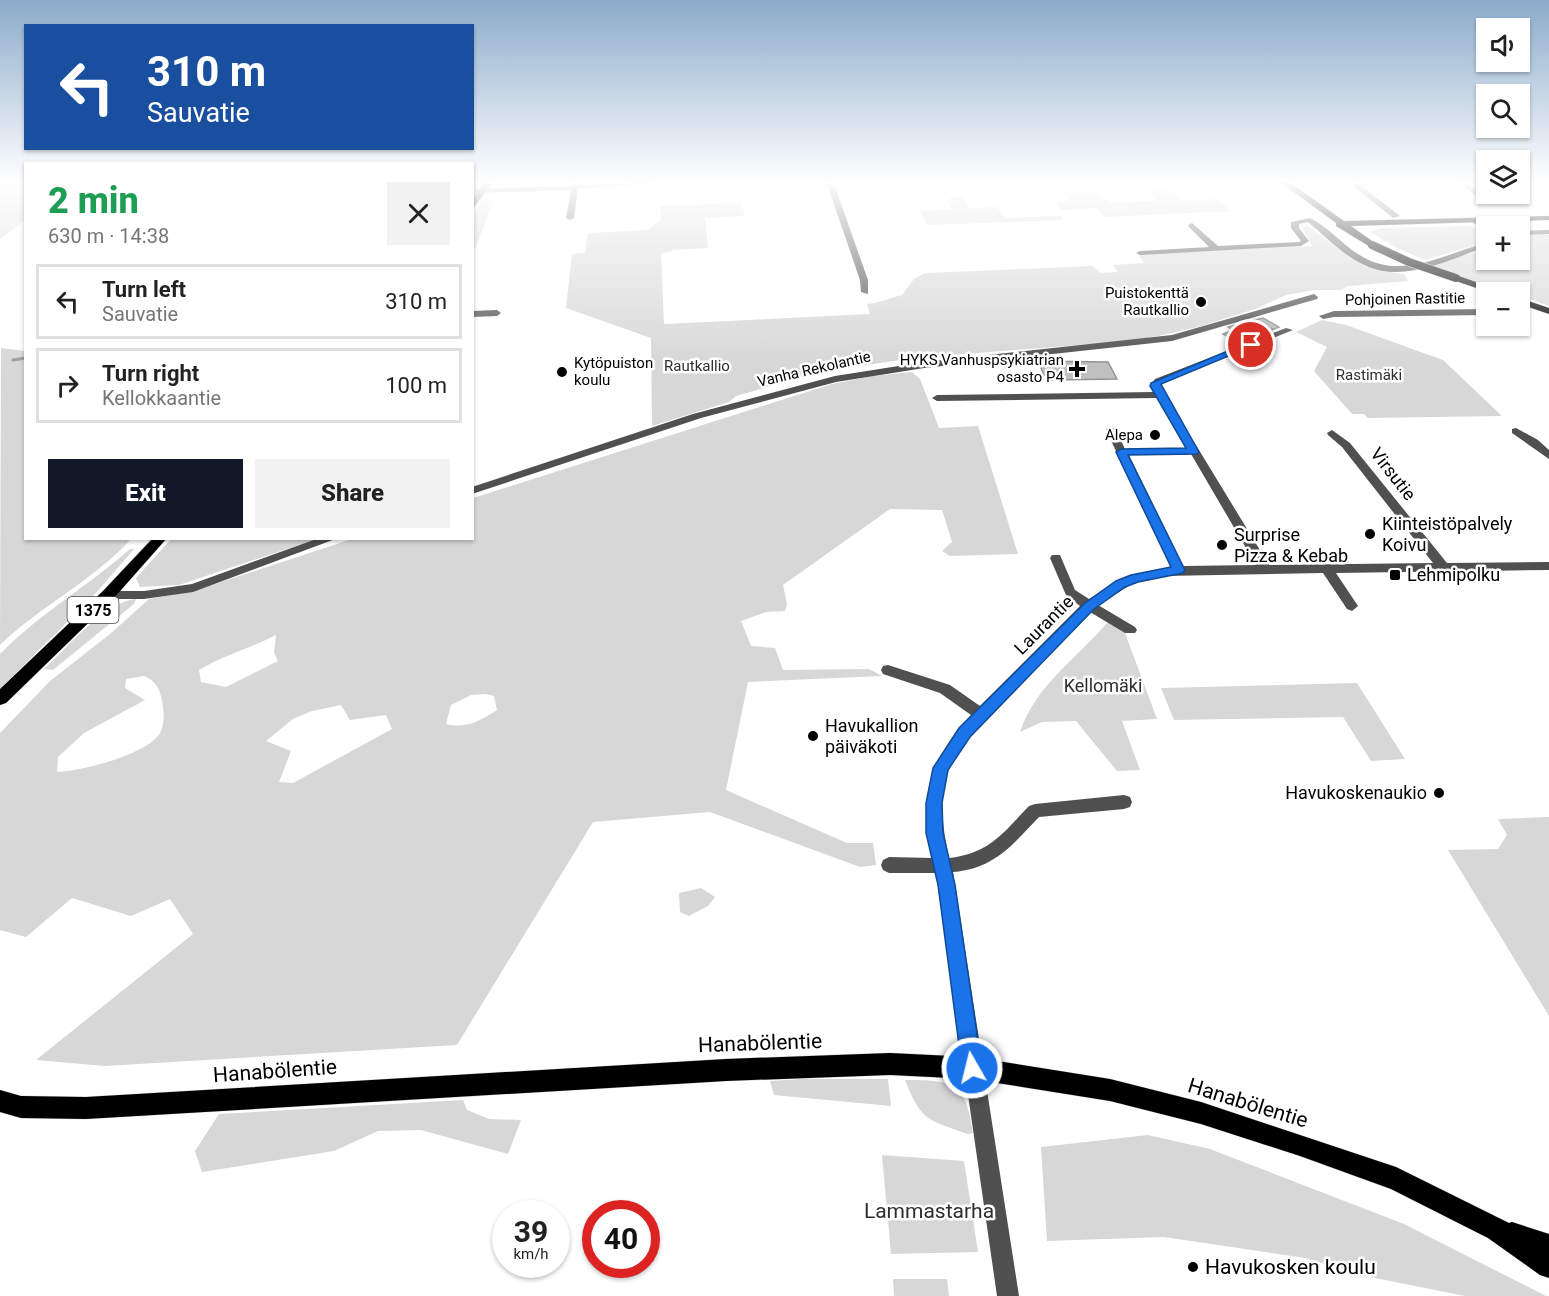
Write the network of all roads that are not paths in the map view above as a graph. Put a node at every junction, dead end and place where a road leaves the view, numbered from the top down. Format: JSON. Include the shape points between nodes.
{"nodes":[{"id":1,"x":850,"y":241,"type":"edge"},
{"id":2,"x":1208,"y":241,"type":"edge"},
{"id":3,"x":1304,"y":241,"type":"edge"},
{"id":4,"x":1338,"y":241,"type":"edge"},
{"id":5,"x":1366,"y":241,"type":"edge"},
{"id":6,"x":1476,"y":248,"type":"edge"},
{"id":7,"x":1216,"y":249,"type":"junction"},
{"id":8,"x":1140,"y":253,"type":"dead end"},
{"id":9,"x":1476,"y":285,"type":"edge"},
{"id":10,"x":865,"y":292,"type":"dead end"},
{"id":11,"x":1314,"y":297,"type":"dead end"},
{"id":12,"x":1530,"y":305,"type":"edge"},
{"id":13,"x":1549,"y":311,"type":"edge"},
{"id":14,"x":1476,"y":312,"type":"edge"},
{"id":15,"x":496,"y":314,"type":"dead end"},
{"id":16,"x":474,"y":315,"type":"edge"},
{"id":17,"x":1323,"y":316,"type":"dead end"},
{"id":18,"x":1289,"y":330,"type":"dead end"},
{"id":19,"x":1160,"y":395,"type":"junction"},
{"id":20,"x":937,"y":398,"type":"dead end"},
{"id":21,"x":1111,"y":430,"type":"dead end"},
{"id":22,"x":1516,"y":431,"type":"dead end"},
{"id":23,"x":1332,"y":433,"type":"dead end"},
{"id":24,"x":1121,"y":452,"type":"junction"},
{"id":25,"x":1194,"y":452,"type":"junction"},
{"id":26,"x":1549,"y":456,"type":"edge"},
{"id":27,"x":474,"y":490,"type":"edge"},
{"id":28,"x":159,"y":540,"type":"edge"},
{"id":29,"x":326,"y":540,"type":"edge"},
{"id":30,"x":1056,"y":558,"type":"dead end"},
{"id":31,"x":1549,"y":566,"type":"edge"},
{"id":32,"x":1444,"y":568,"type":"junction"},
{"id":33,"x":1265,"y":569,"type":"junction"},
{"id":34,"x":1179,"y":570,"type":"junction"},
{"id":35,"x":1328,"y":570,"type":"junction"},
{"id":36,"x":108,"y":595,"type":"junction"},
{"id":37,"x":1090,"y":606,"type":"junction"},
{"id":38,"x":1352,"y":606,"type":"dead end"},
{"id":39,"x":1130,"y":630,"type":"dead end"},
{"id":40,"x":888,"y":670,"type":"dead end"},
{"id":41,"x":22,"y":679,"type":"junction"},
{"id":42,"x":0,"y":699,"type":"edge"},
{"id":43,"x":0,"y":707,"type":"edge"},
{"id":44,"x":981,"y":715,"type":"junction"},
{"id":45,"x":1124,"y":802,"type":"dead end"},
{"id":46,"x":943,"y":864,"type":"junction"},
{"id":47,"x":889,"y":865,"type":"dead end"},
{"id":48,"x":972,"y":1068,"type":"junction"},
{"id":49,"x":0,"y":1101,"type":"edge"},
{"id":50,"x":1497,"y":1229,"type":"junction"},
{"id":51,"x":1549,"y":1246,"type":"edge"},
{"id":52,"x":1549,"y":1266,"type":"edge"},
{"id":53,"x":1008,"y":1296,"type":"edge"}],
"edges":[{"from":1,"to":10,"type":"street"},
{"from":2,"to":7,"type":"street"},
{"from":3,"to":7,"type":"street"},
{"from":4,"to":6,"type":"street","via":[[1382,269],[1406,269]]},
{"from":5,"to":9,"type":"main road","bridge":true,"via":[[1409,262]]},
{"from":7,"to":8,"type":"street"},
{"from":11,"to":27,"type":"street","name":"Vanha Rekolantie","via":[[1172,338],[924,364],[835,379],[697,416]]},
{"from":12,"to":13,"type":"main road"},
{"from":14,"to":17,"type":"street","name":"Pohjoinen Rastitie"},
{"from":15,"to":16,"type":"street"},
{"from":18,"to":19,"type":"street","via":[[1158,381],[1155,386]]},
{"from":19,"to":20,"type":"street"},
{"from":19,"to":25,"type":"street"},
{"from":21,"to":24,"type":"street"},
{"from":22,"to":26,"type":"street"},
{"from":23,"to":32,"type":"street","name":"Virsutie","via":[[1346,445]]},
{"from":24,"to":25,"type":"street"},
{"from":24,"to":34,"type":"street"},
{"from":25,"to":33,"type":"street"},
{"from":28,"to":36,"type":"main road","number":"1375"},
{"from":29,"to":36,"type":"street","via":[[193,588]]},
{"from":30,"to":37,"type":"street","via":[[1070,592]]},
{"from":31,"to":32,"type":"street","name":"Laurantie"},
{"from":32,"to":35,"type":"street","name":"Laurantie"},
{"from":33,"to":34,"type":"street","name":"Laurantie"},
{"from":33,"to":35,"type":"street","name":"Laurantie"},
{"from":34,"to":37,"type":"street","name":"Laurantie","via":[[1135,578]]},
{"from":35,"to":38,"type":"street"},
{"from":36,"to":41,"type":"main road","number":"1375"},
{"from":37,"to":39,"type":"street"},
{"from":37,"to":44,"type":"street","name":"Laurantie"},
{"from":40,"to":44,"type":"street","via":[[945,689]]},
{"from":41,"to":42,"type":"main road","number":"1375"},
{"from":41,"to":43,"type":"main road","number":"1375"},
{"from":44,"to":46,"type":"street","name":"Laurantie","via":[[964,732],[941,768],[934,803],[934,833]]},
{"from":45,"to":46,"type":"street","via":[[1035,811],[988,855],[967,863]]},
{"from":46,"to":47,"type":"street"},
{"from":46,"to":48,"type":"street","name":"Laurantie"},
{"from":48,"to":49,"type":"main road","name":"Hanabölentie","via":[[890,1064],[726,1070],[86,1108],[21,1107]]},
{"from":48,"to":50,"type":"main road","name":"Hanabölentie","via":[[1110,1090],[1201,1113],[1396,1179]]},
{"from":48,"to":53,"type":"street","name":"Laurantie"},
{"from":50,"to":51,"type":"main road","name":"Hanabölentie"},
{"from":50,"to":52,"type":"main road","name":"Hanabölentie"}]}
